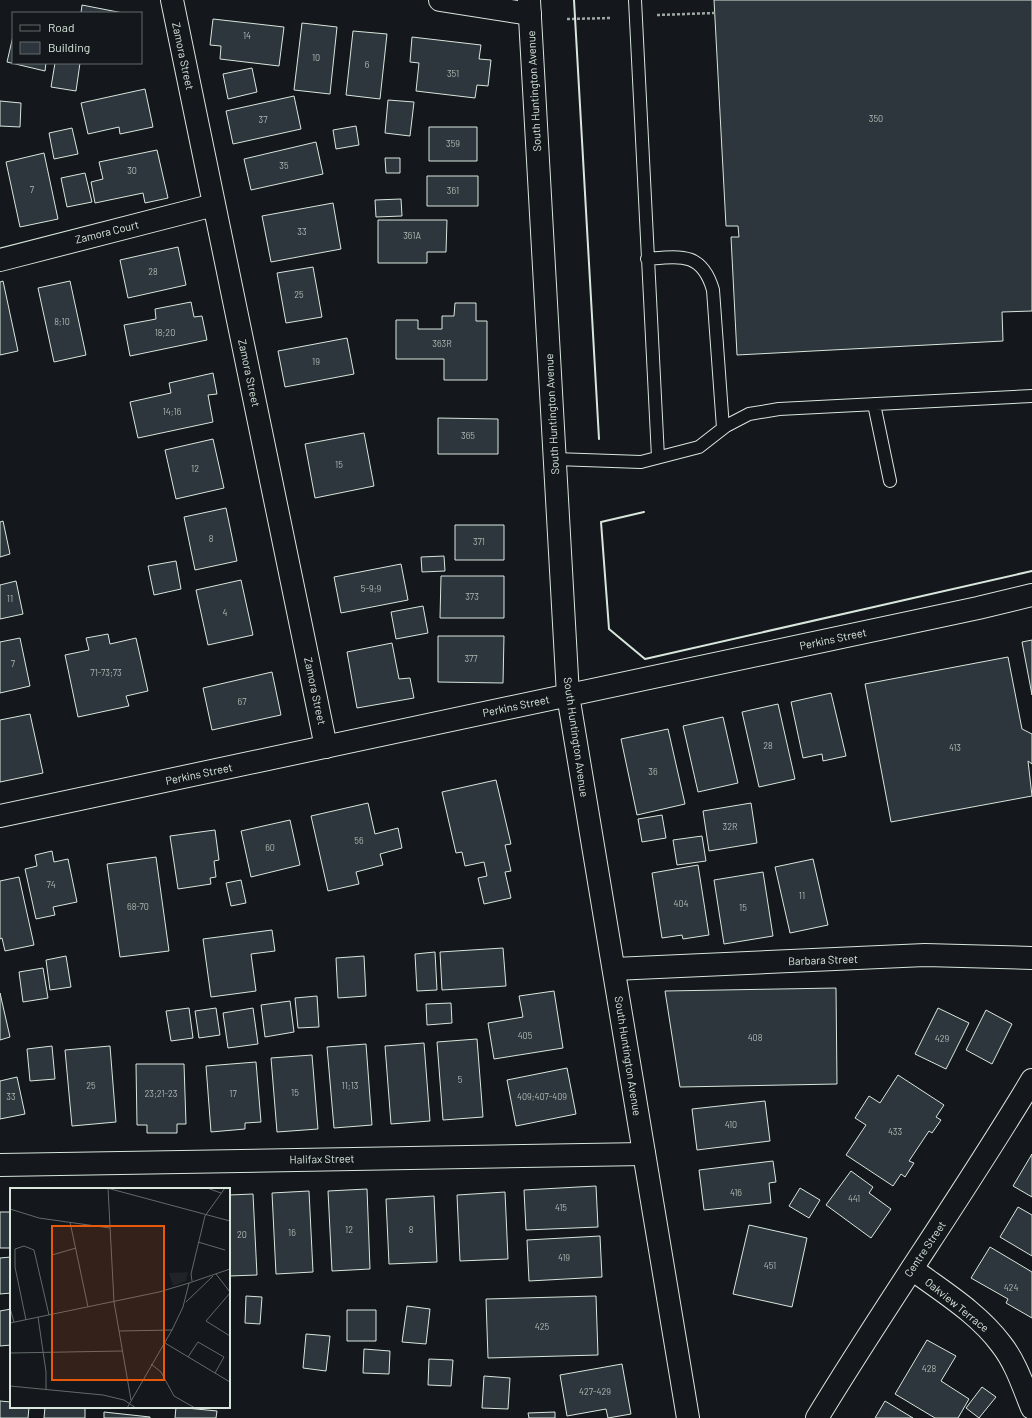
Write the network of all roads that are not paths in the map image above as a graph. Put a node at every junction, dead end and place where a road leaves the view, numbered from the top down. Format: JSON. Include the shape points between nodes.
{"nodes":[{"id":1,"x":172,"y":0,"type":"edge"},
{"id":2,"x":440,"y":0,"type":"edge"},
{"id":3,"x":635,"y":0,"type":"edge"},
{"id":4,"x":529,"y":7,"type":"edge"},
{"id":5,"x":214,"y":205,"type":"junction"},
{"id":6,"x":647,"y":259,"type":"junction"},
{"id":7,"x":0,"y":260,"type":"edge"},
{"id":8,"x":1032,"y":396,"type":"edge"},
{"id":9,"x":874,"y":404,"type":"junction"},
{"id":10,"x":723,"y":428,"type":"junction"},
{"id":11,"x":658,"y":457,"type":"junction"},
{"id":12,"x":555,"y":459,"type":"junction"},
{"id":13,"x":890,"y":481,"type":"dead end"},
{"id":14,"x":1032,"y":595,"type":"edge"},
{"id":15,"x":568,"y":695,"type":"junction"},
{"id":16,"x":326,"y":746,"type":"junction"},
{"id":17,"x":0,"y":816,"type":"edge"},
{"id":18,"x":1032,"y":958,"type":"edge"},
{"id":19,"x":614,"y":969,"type":"junction"},
{"id":20,"x":1032,"y":1080,"type":"edge"},
{"id":21,"x":644,"y":1154,"type":"junction"},
{"id":22,"x":0,"y":1165,"type":"edge"},
{"id":23,"x":912,"y":1269,"type":"junction"},
{"id":24,"x":1032,"y":1408,"type":"edge"},
{"id":25,"x":688,"y":1418,"type":"edge"},
{"id":26,"x":817,"y":1418,"type":"edge"}],
"edges":[{"from":1,"to":5,"type":"main road","name":"Zamora Street"},
{"from":2,"to":4,"type":"main road"},
{"from":3,"to":6,"type":"lane"},
{"from":4,"to":12,"type":"main road","name":"South Huntington Avenue"},
{"from":5,"to":7,"type":"main road","name":"Zamora Court"},
{"from":5,"to":16,"type":"main road","name":"Zamora Street"},
{"from":6,"to":10,"type":"lane","via":[[676,256],[689,258],[709,276],[713,290]]},
{"from":6,"to":11,"type":"lane"},
{"from":8,"to":9,"type":"lane"},
{"from":9,"to":10,"type":"lane","via":[[779,409],[749,414]]},
{"from":9,"to":13,"type":"lane"},
{"from":10,"to":11,"type":"lane","via":[[698,447]]},
{"from":11,"to":12,"type":"lane","via":[[641,462]]},
{"from":12,"to":15,"type":"main road","name":"South Huntington Avenue"},
{"from":14,"to":15,"type":"main road","name":"Perkins Street"},
{"from":15,"to":16,"type":"main road","name":"Perkins Street"},
{"from":15,"to":19,"type":"main road","name":"South Huntington Avenue"},
{"from":16,"to":17,"type":"main road","name":"Perkins Street"},
{"from":18,"to":19,"type":"main road","name":"Barbara Street","via":[[925,956]]},
{"from":19,"to":21,"type":"main road","name":"South Huntington Avenue"},
{"from":20,"to":23,"type":"main road","name":"Centre Street","via":[[970,1182]]},
{"from":21,"to":22,"type":"main road","name":"Halifax Street"},
{"from":21,"to":25,"type":"main road","name":"South Huntington Avenue"},
{"from":23,"to":24,"type":"main road","name":"Oakview Terrace","via":[[960,1304],[992,1332],[1010,1358]]},
{"from":23,"to":26,"type":"main road","name":"Centre Street"}]}
